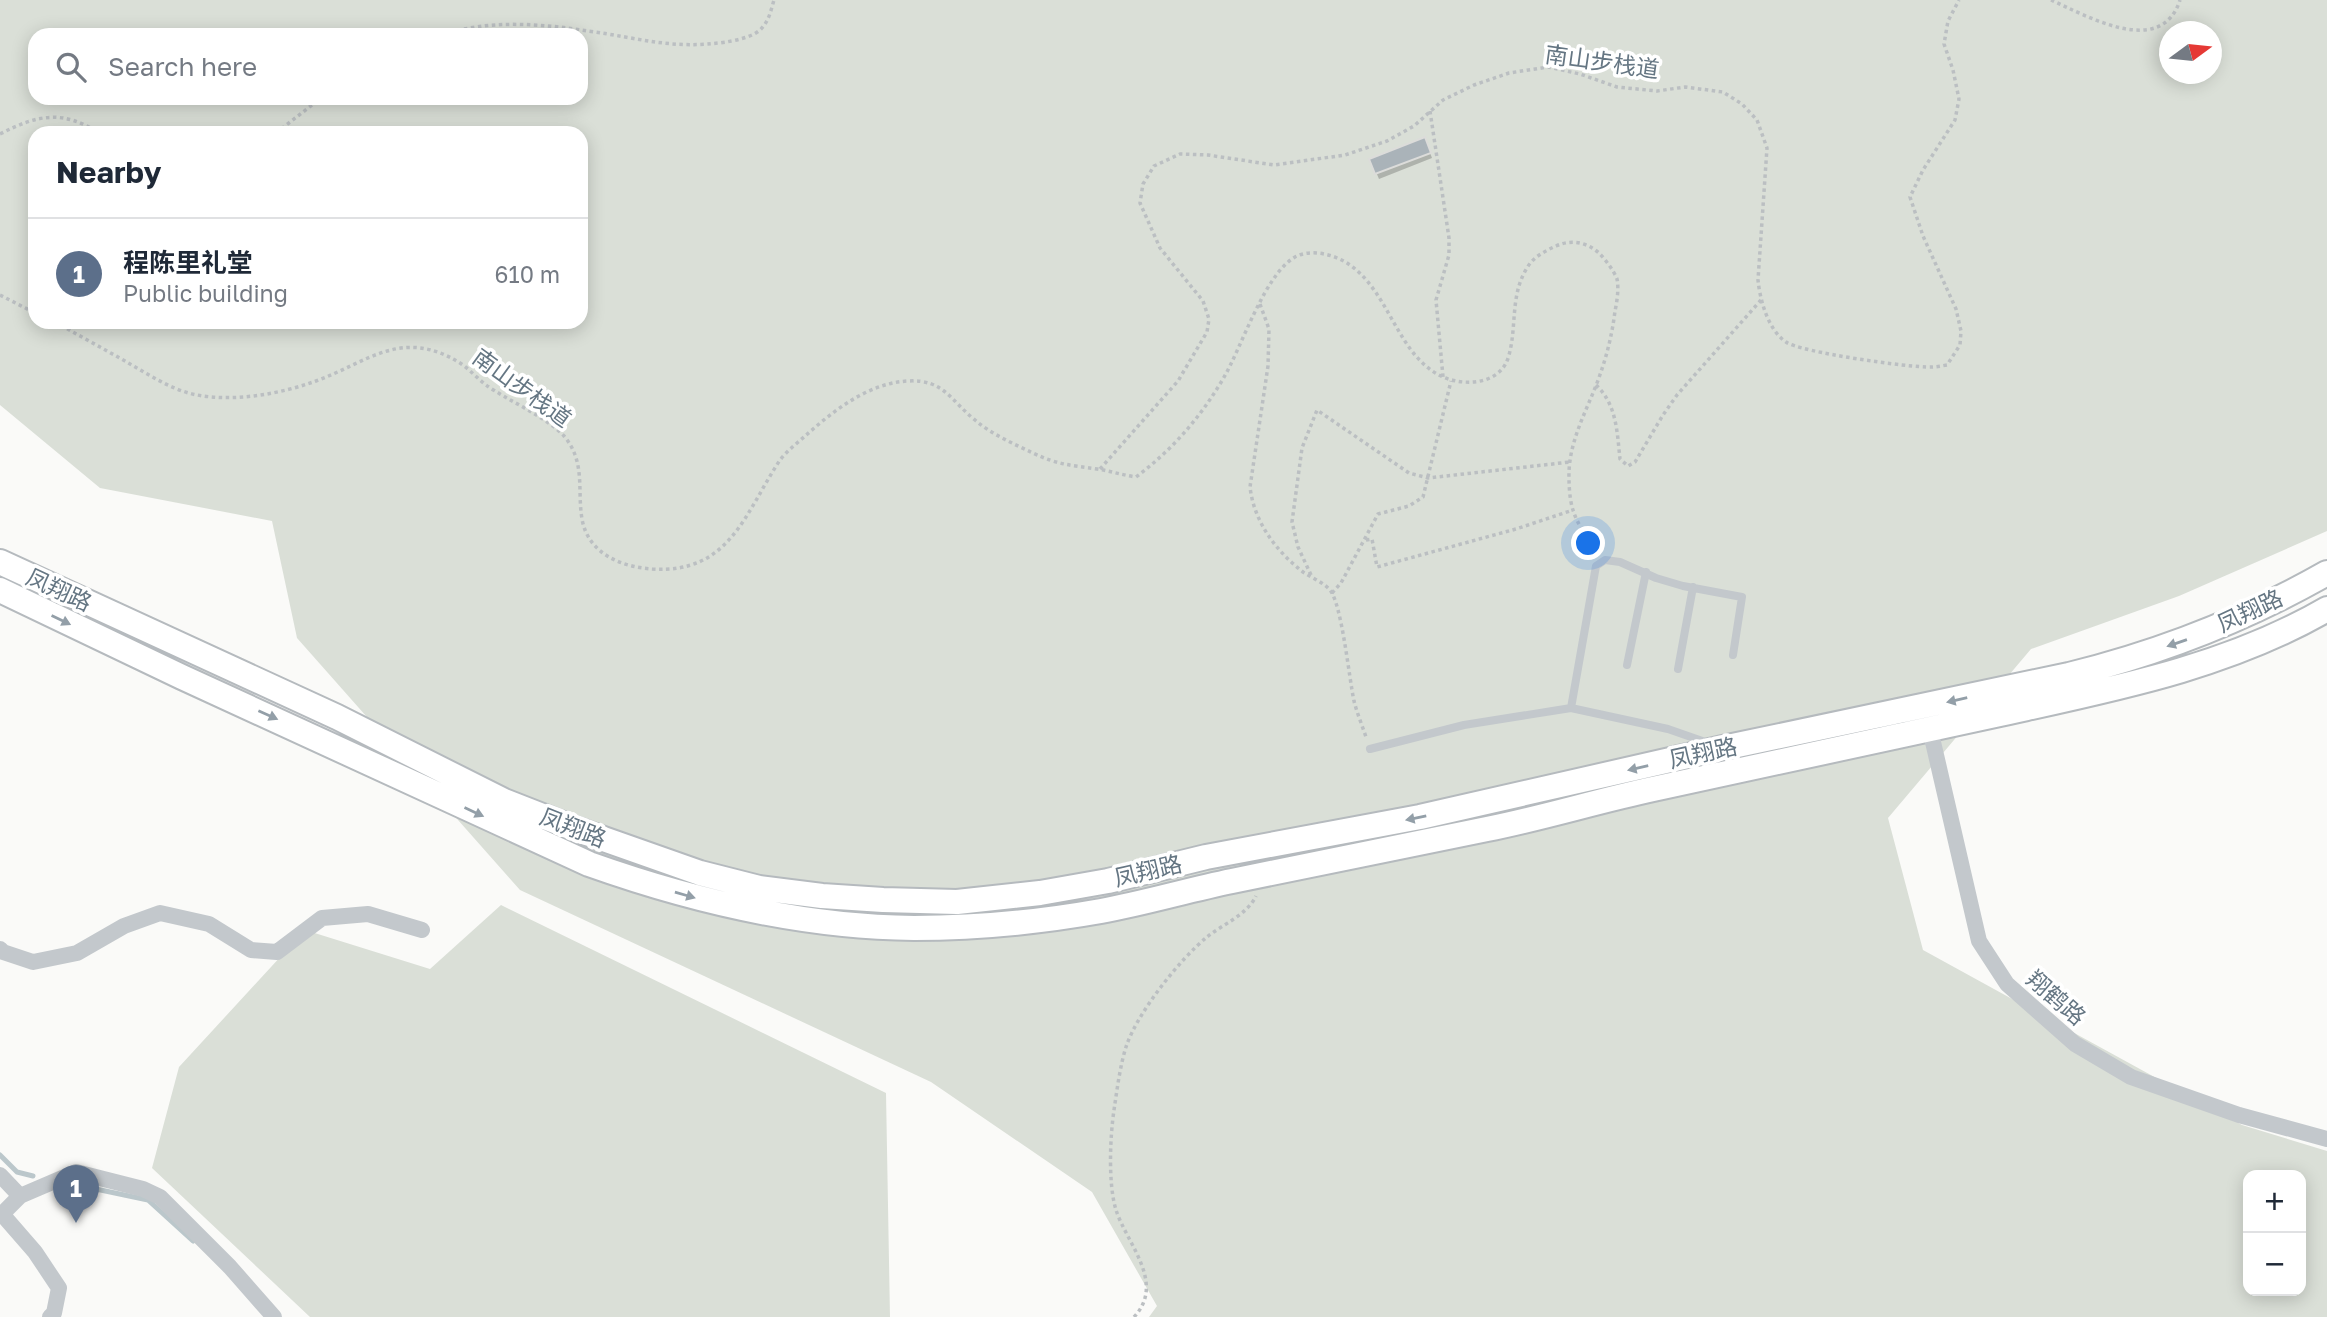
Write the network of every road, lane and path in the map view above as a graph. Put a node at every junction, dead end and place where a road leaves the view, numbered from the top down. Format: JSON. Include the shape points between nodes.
{"nodes":[{"id":1,"x":774,"y":0,"type":"edge"},
{"id":2,"x":1959,"y":0,"type":"edge"},
{"id":3,"x":2051,"y":0,"type":"edge"},
{"id":4,"x":2180,"y":0,"type":"edge"},
{"id":5,"x":466,"y":28,"type":"edge"},
{"id":6,"x":558,"y":28,"type":"edge"},
{"id":7,"x":588,"y":31,"type":"edge"},
{"id":8,"x":312,"y":105,"type":"edge"},
{"id":9,"x":1430,"y":111,"type":"junction"},
{"id":10,"x":89,"y":126,"type":"edge"},
{"id":11,"x":285,"y":126,"type":"edge"},
{"id":12,"x":0,"y":134,"type":"edge"},
{"id":13,"x":0,"y":295,"type":"edge"},
{"id":14,"x":1761,"y":300,"type":"junction"},
{"id":15,"x":1260,"y":304,"type":"junction"},
{"id":16,"x":28,"y":309,"type":"edge"},
{"id":17,"x":67,"y":329,"type":"edge"},
{"id":18,"x":1443,"y":377,"type":"junction"},
{"id":19,"x":1451,"y":380,"type":"junction"},
{"id":20,"x":1596,"y":385,"type":"junction"},
{"id":21,"x":1570,"y":463,"type":"junction"},
{"id":22,"x":1100,"y":469,"type":"junction"},
{"id":23,"x":1428,"y":478,"type":"junction"},
{"id":24,"x":1573,"y":510,"type":"junction"},
{"id":25,"x":1364,"y":541,"type":"junction"},
{"id":26,"x":0,"y":562,"type":"edge"},
{"id":27,"x":1600,"y":563,"type":"junction"},
{"id":28,"x":1646,"y":572,"type":"junction"},
{"id":29,"x":2327,"y":573,"type":"edge"},
{"id":30,"x":1312,"y":578,"type":"junction"},
{"id":31,"x":1693,"y":587,"type":"junction"},
{"id":32,"x":0,"y":590,"type":"edge"},
{"id":33,"x":1332,"y":593,"type":"junction"},
{"id":34,"x":2327,"y":609,"type":"edge"},
{"id":35,"x":1733,"y":655,"type":"dead end"},
{"id":36,"x":1627,"y":665,"type":"dead end"},
{"id":37,"x":1678,"y":669,"type":"dead end"},
{"id":38,"x":1571,"y":708,"type":"junction"},
{"id":39,"x":1930,"y":729,"type":"junction"},
{"id":40,"x":1723,"y":748,"type":"junction"},
{"id":41,"x":1370,"y":749,"type":"joint"},
{"id":42,"x":1265,"y":875,"type":"junction"},
{"id":43,"x":422,"y":930,"type":"dead end"},
{"id":44,"x":0,"y":949,"type":"edge"},
{"id":45,"x":2327,"y":1139,"type":"edge"},
{"id":46,"x":0,"y":1175,"type":"edge"},
{"id":47,"x":20,"y":1196,"type":"junction"},
{"id":48,"x":50,"y":1317,"type":"edge"},
{"id":49,"x":274,"y":1317,"type":"edge"},
{"id":50,"x":1134,"y":1317,"type":"edge"}],
"edges":[{"from":1,"to":7,"type":"path","via":[[760,30],[738,40],[656,44]]},
{"from":2,"to":14,"type":"path","name":"南山步栈道","via":[[1948,20],[1944,44],[1959,99],[1955,120],[1910,198],[1956,309],[1961,331],[1954,356],[1947,365],[1933,368],[1813,351],[1787,343],[1772,325]]},
{"from":3,"to":4,"type":"path","via":[[2106,25],[2133,31],[2172,19]]},
{"from":5,"to":6,"type":"path"},
{"from":8,"to":11,"type":"path"},
{"from":9,"to":14,"type":"path","name":"南山步栈道","via":[[1474,85],[1509,73],[1549,67],[1617,87],[1723,92],[1757,120],[1767,148],[1759,252]]},
{"from":9,"to":18,"type":"path","via":[[1449,238],[1436,300]]},
{"from":9,"to":22,"type":"path","name":"南山步栈道","via":[[1387,141],[1345,155],[1274,165],[1180,155],[1154,166],[1143,184],[1140,203],[1160,248],[1203,301],[1209,319],[1207,332],[1178,381]]},
{"from":10,"to":12,"type":"path","via":[[64,117],[35,118]]},
{"from":13,"to":16,"type":"path"},
{"from":14,"to":20,"type":"path","via":[[1677,395],[1628,466],[1620,460],[1614,413]]},
{"from":15,"to":18,"type":"path","name":"南山步栈道","via":[[1280,270],[1296,256],[1332,255],[1364,278],[1416,359]]},
{"from":15,"to":22,"type":"path","name":"南山步栈道","via":[[1224,378],[1185,433],[1159,460],[1136,477]]},
{"from":15,"to":30,"type":"path","via":[[1269,328],[1268,366],[1250,487],[1252,504],[1267,534]]},
{"from":17,"to":22,"type":"path","name":"南山步栈道","via":[[167,385],[197,395],[274,393],[321,379],[370,355],[398,348],[433,351],[460,363],[562,435],[573,450],[581,478],[582,521],[589,539],[621,564],[654,569],[696,564],[718,551],[740,530],[783,456],[824,418],[860,395],[891,383],[927,382],[956,399],[974,419],[1033,453],[1065,466]]},
{"from":18,"to":19,"type":"path","name":"南山步栈道"},
{"from":19,"to":20,"type":"path","name":"南山步栈道","via":[[1484,381],[1499,372],[1509,357],[1516,297],[1527,267],[1542,253],[1567,241],[1589,244],[1617,280],[1607,355]]},
{"from":19,"to":23,"type":"path"},
{"from":20,"to":21,"type":"path","name":"南山步栈道"},
{"from":21,"to":23,"type":"path"},
{"from":21,"to":24,"type":"path","name":"南山步栈道"},
{"from":23,"to":25,"type":"path","via":[[1423,497],[1378,514]]},
{"from":23,"to":30,"type":"path","via":[[1409,473],[1317,410],[1302,448],[1292,522]]},
{"from":24,"to":25,"type":"path","via":[[1377,568],[1372,538]]},
{"from":24,"to":27,"type":"path","name":"南山步栈道"},
{"from":25,"to":33,"type":"path"},
{"from":40,"to":26,"type":"main road","name":"凤翔路","one_way":true,"via":[[1354,831],[1040,893],[957,902],[821,896],[759,888],[700,873],[504,801],[337,717]]},
{"from":27,"to":28,"type":"lane","via":[[1620,562]]},
{"from":27,"to":38,"type":"lane"},
{"from":28,"to":31,"type":"lane"},
{"from":28,"to":36,"type":"lane"},
{"from":29,"to":40,"type":"main road","name":"凤翔路","one_way":true,"via":[[2252,613],[2116,664]]},
{"from":30,"to":33,"type":"path"},
{"from":31,"to":35,"type":"lane","via":[[1742,597]]},
{"from":31,"to":37,"type":"lane"},
{"from":32,"to":42,"type":"main road","name":"凤翔路","one_way":true,"via":[[567,854],[634,880],[712,902],[851,924],[914,928],[1028,923]]},
{"from":33,"to":41,"type":"path","via":[[1355,704]]},
{"from":34,"to":39,"type":"main road","name":"凤翔路","via":[[2246,647],[2170,674]]},
{"from":38,"to":40,"type":"lane","via":[[1668,729]]},
{"from":38,"to":41,"type":"lane","via":[[1464,724]]},
{"from":39,"to":42,"type":"main road","name":"凤翔路","via":[[1491,829]]},
{"from":39,"to":45,"type":"street","name":"翔鹤路","via":[[1979,941],[2007,984],[2075,1044],[2131,1077],[2239,1115]]},
{"from":42,"to":50,"type":"path","via":[[1253,902],[1207,937],[1170,977],[1126,1046],[1114,1111],[1111,1164],[1116,1210],[1146,1276],[1143,1307]]},
{"from":43,"to":44,"type":"street","via":[[368,914],[322,918],[278,952],[251,950],[209,924],[160,913],[124,926],[77,953],[33,962]]},
{"from":46,"to":47,"type":"street"},
{"from":47,"to":48,"type":"street","via":[[2,1214],[59,1288]]},
{"from":47,"to":49,"type":"street","via":[[76,1172],[160,1197]]}]}
